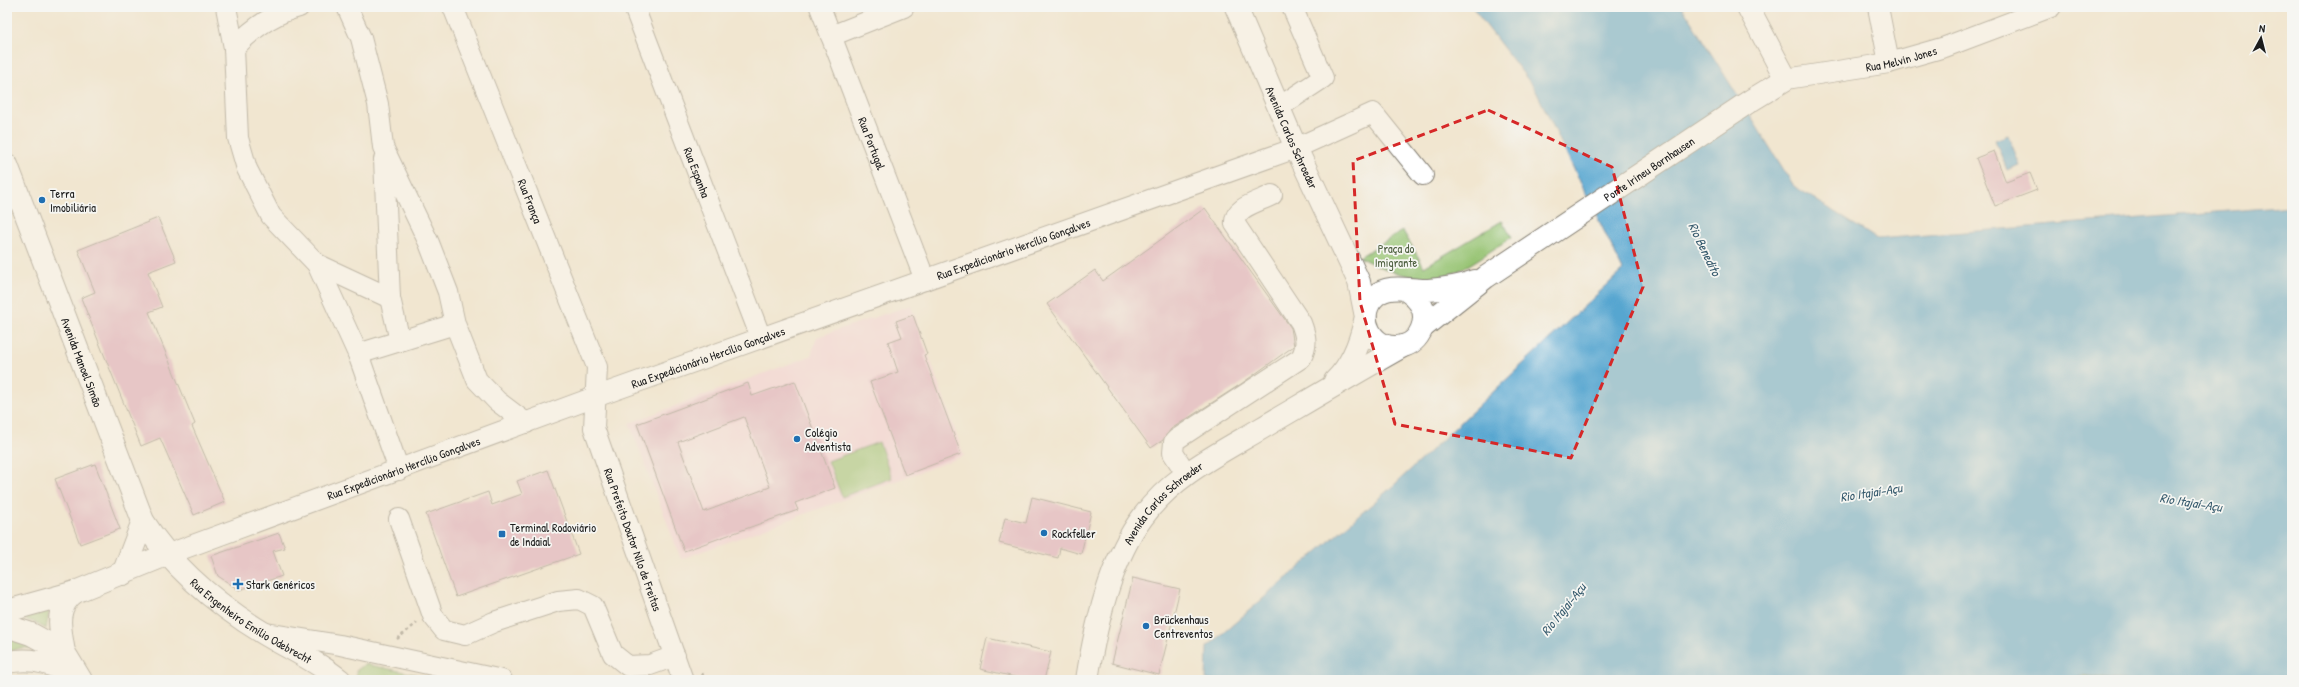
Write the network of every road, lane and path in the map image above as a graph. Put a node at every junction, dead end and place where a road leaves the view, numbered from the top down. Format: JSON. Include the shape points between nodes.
{"nodes":[{"id":1,"x":226,"y":7,"type":"edge"},
{"id":2,"x":346,"y":7,"type":"edge"},
{"id":3,"x":453,"y":7,"type":"edge"},
{"id":4,"x":634,"y":7,"type":"edge"},
{"id":5,"x":820,"y":7,"type":"edge"},
{"id":6,"x":904,"y":7,"type":"edge"},
{"id":7,"x":1236,"y":7,"type":"edge"},
{"id":8,"x":1292,"y":7,"type":"edge"},
{"id":9,"x":1748,"y":7,"type":"edge"},
{"id":10,"x":1878,"y":7,"type":"edge"},
{"id":11,"x":2052,"y":7,"type":"edge"},
{"id":12,"x":292,"y":8,"type":"edge"},
{"id":13,"x":831,"y":36,"type":"junction"},
{"id":14,"x":234,"y":48,"type":"junction"},
{"id":15,"x":1889,"y":63,"type":"junction"},
{"id":16,"x":1786,"y":80,"type":"junction"},
{"id":17,"x":1750,"y":101,"type":"joint"},
{"id":18,"x":1279,"y":107,"type":"junction"},
{"id":19,"x":383,"y":147,"type":"junction"},
{"id":20,"x":1296,"y":148,"type":"junction"},
{"id":21,"x":7,"y":165,"type":"edge"},
{"id":22,"x":1424,"y":175,"type":"dead end"},
{"id":23,"x":11,"y":188,"type":"edge"},
{"id":24,"x":1272,"y":195,"type":"dead end"},
{"id":25,"x":317,"y":264,"type":"junction"},
{"id":26,"x":1352,"y":267,"type":"junction"},
{"id":27,"x":1486,"y":277,"type":"junction"},
{"id":28,"x":925,"y":280,"type":"junction"},
{"id":29,"x":1401,"y":289,"type":"junction"},
{"id":30,"x":390,"y":298,"type":"junction"},
{"id":31,"x":1365,"y":317,"type":"junction"},
{"id":32,"x":455,"y":324,"type":"junction"},
{"id":33,"x":1423,"y":327,"type":"junction"},
{"id":34,"x":761,"y":338,"type":"junction"},
{"id":35,"x":400,"y":341,"type":"junction"},
{"id":36,"x":1403,"y":346,"type":"junction"},
{"id":37,"x":358,"y":354,"type":"junction"},
{"id":38,"x":1324,"y":391,"type":"junction"},
{"id":39,"x":595,"y":397,"type":"junction"},
{"id":40,"x":526,"y":423,"type":"junction"},
{"id":41,"x":399,"y":470,"type":"junction"},
{"id":42,"x":1186,"y":473,"type":"junction"},
{"id":43,"x":399,"y":519,"type":"dead end"},
{"id":44,"x":142,"y":521,"type":"junction"},
{"id":45,"x":166,"y":555,"type":"junction"},
{"id":46,"x":123,"y":574,"type":"junction"},
{"id":47,"x":75,"y":592,"type":"junction"},
{"id":48,"x":7,"y":611,"type":"edge"},
{"id":49,"x":433,"y":616,"type":"junction"},
{"id":50,"x":7,"y":626,"type":"edge"},
{"id":51,"x":264,"y":633,"type":"junction"},
{"id":52,"x":64,"y":652,"type":"junction"},
{"id":53,"x":675,"y":656,"type":"junction"},
{"id":54,"x":393,"y":657,"type":"junction"},
{"id":55,"x":7,"y":662,"type":"edge"},
{"id":56,"x":77,"y":680,"type":"edge"},
{"id":57,"x":81,"y":680,"type":"edge"},
{"id":58,"x":340,"y":680,"type":"edge"},
{"id":59,"x":502,"y":680,"type":"edge"},
{"id":60,"x":683,"y":680,"type":"edge"},
{"id":61,"x":1087,"y":680,"type":"edge"}],
"edges":[{"from":1,"to":14,"type":"street"},
{"from":2,"to":19,"type":"street","via":[[362,38],[378,104]]},
{"from":3,"to":39,"type":"street","name":"Rua França","via":[[597,367]]},
{"from":4,"to":34,"type":"street","name":"Rua Espanha"},
{"from":5,"to":13,"type":"street","name":"Rua Portugal"},
{"from":6,"to":13,"type":"street"},
{"from":7,"to":18,"type":"main road","name":"Avenida Carlos Schroeder"},
{"from":8,"to":18,"type":"street","via":[[1323,78]]},
{"from":9,"to":16,"type":"main road"},
{"from":10,"to":15,"type":"street"},
{"from":11,"to":15,"type":"street","name":"Rua Melvin Jones","via":[[1945,47]]},
{"from":12,"to":14,"type":"street","via":[[262,24]]},
{"from":13,"to":28,"type":"street","name":"Rua Portugal"},
{"from":14,"to":25,"type":"street","via":[[238,138],[247,169],[271,216]]},
{"from":15,"to":16,"type":"street","name":"Rua Melvin Jones"},
{"from":16,"to":17,"type":"main road","name":"Rua Melvin Jones"},
{"from":17,"to":27,"type":"main road","name":"Ponte Irineu Bornhausen"},
{"from":18,"to":20,"type":"main road","name":"Avenida Carlos Schroeder"},
{"from":19,"to":30,"type":"street"},
{"from":19,"to":32,"type":"street","via":[[429,243],[448,292]]},
{"from":20,"to":22,"type":"street","name":"Rua Expedicionário Hercílio Gonçalves","via":[[1373,113]]},
{"from":20,"to":26,"type":"main road","name":"Avenida Carlos Schroeder"},
{"from":20,"to":28,"type":"street","name":"Rua Expedicionário Hercílio Gonçalves"},
{"from":21,"to":23,"type":"main road","name":"Avenida Manoel Simão"},
{"from":23,"to":44,"type":"main road","name":"Avenida Manoel Simão"},
{"from":24,"to":42,"type":"street","via":[[1238,212],[1234,218],[1235,224],[1301,322],[1306,335],[1306,348],[1301,358],[1174,442],[1173,453]]},
{"from":25,"to":30,"type":"street"},
{"from":25,"to":37,"type":"street"},
{"from":26,"to":29,"type":"main road","name":"Avenida Carlos Schroeder","via":[[1365,278]]},
{"from":26,"to":31,"type":"main road","name":"Avenida Carlos Schroeder","via":[[1364,297]]},
{"from":27,"to":29,"type":"main road","via":[[1448,288]]},
{"from":27,"to":33,"type":"main road","name":"Ponte Irineu Bornhausen"},
{"from":28,"to":34,"type":"street","name":"Rua Expedicionário Hercílio Gonçalves"},
{"from":29,"to":31,"type":"main road","via":[[1385,290],[1375,295],[1368,304]]},
{"from":29,"to":33,"type":"main road","via":[[1415,297],[1422,306]]},
{"from":30,"to":35,"type":"street"},
{"from":31,"to":36,"type":"main road","via":[[1368,331],[1374,339],[1383,345]]},
{"from":31,"to":38,"type":"main road","name":"Avenida Carlos Schroeder","via":[[1360,341],[1351,360],[1339,377]]},
{"from":32,"to":35,"type":"street"},
{"from":32,"to":40,"type":"street","via":[[477,380],[497,401]]},
{"from":33,"to":36,"type":"main road","via":[[1418,336]]},
{"from":34,"to":39,"type":"street","name":"Rua Expedicionário Hercílio Gonçalves"},
{"from":35,"to":37,"type":"street"},
{"from":36,"to":38,"type":"main road","name":"Avenida Carlos Schroeder"},
{"from":37,"to":41,"type":"street"},
{"from":38,"to":42,"type":"main road","name":"Avenida Carlos Schroeder"},
{"from":39,"to":40,"type":"street","name":"Rua Expedicionário Hercílio Gonçalves"},
{"from":39,"to":53,"type":"street","name":"Rua Prefeito Doutor Nilo de Freitas","via":[[594,428]]},
{"from":40,"to":41,"type":"street","name":"Rua Expedicionário Hercílio Gonçalves"},
{"from":41,"to":45,"type":"street","name":"Rua Expedicionário Hercílio Gonçalves"},
{"from":42,"to":61,"type":"main road","name":"Avenida Carlos Schroeder","via":[[1153,504],[1130,538],[1112,576]]},
{"from":43,"to":49,"type":"street"},
{"from":44,"to":45,"type":"main road","name":"Avenida Manoel Simão"},
{"from":44,"to":46,"type":"main road"},
{"from":45,"to":46,"type":"main road","name":"Rua Expedicionário Hercílio Gonçalves"},
{"from":45,"to":51,"type":"main road","name":"Rua Engenheiro Emílio Odebrecht","via":[[202,588]]},
{"from":46,"to":47,"type":"main road","name":"Rua Expedicionário Hercílio Gonçalves"},
{"from":47,"to":48,"type":"main road","name":"Rua Expedicionário Hercílio Gonçalves"},
{"from":47,"to":52,"type":"main road","name":"Rua Expedicionário Hercílio Gonçalves","via":[[63,605],[61,612]]},
{"from":49,"to":53,"type":"street","via":[[444,630],[465,635],[494,622],[558,601],[579,599],[593,606],[613,654],[628,666],[650,666]]},
{"from":49,"to":54,"type":"path","via":[[412,626],[397,640]]},
{"from":50,"to":52,"type":"main road","via":[[31,634]]},
{"from":51,"to":54,"type":"street","via":[[340,645]]},
{"from":51,"to":58,"type":"main road","name":"Rua Engenheiro Emílio Odebrecht","via":[[310,659]]},
{"from":52,"to":57,"type":"main road"},
{"from":53,"to":60,"type":"street","name":"Rua Prefeito Doutor Nilo de Freitas"},
{"from":54,"to":59,"type":"street"},
{"from":55,"to":56,"type":"main road","via":[[28,660],[46,663],[60,668]]}]}
